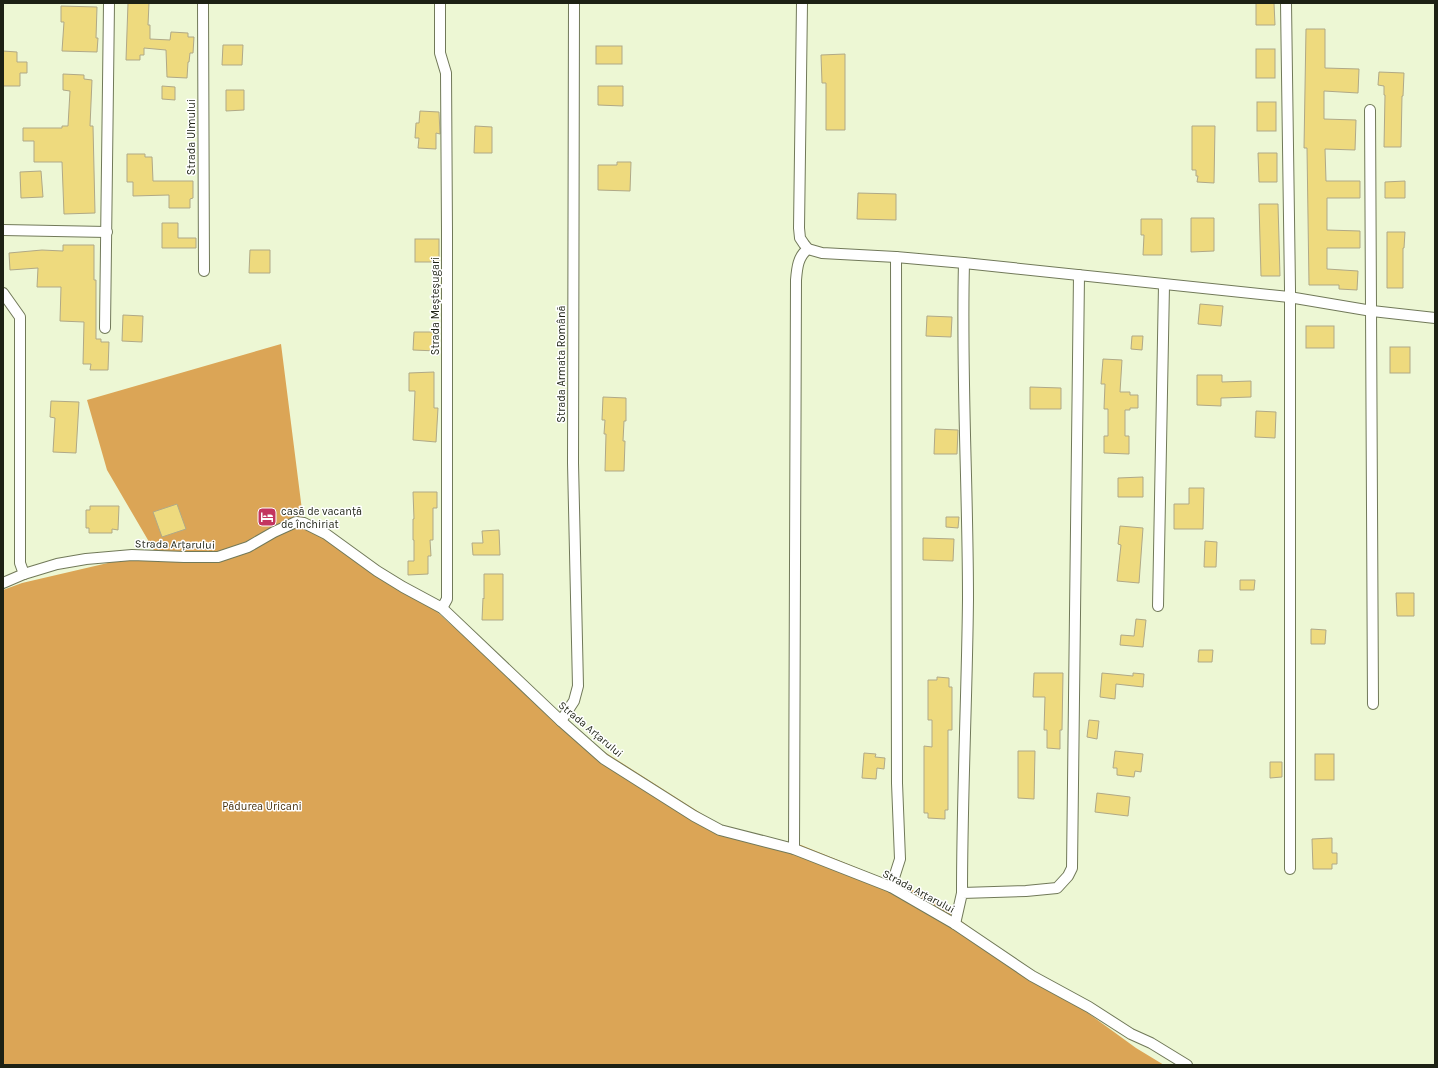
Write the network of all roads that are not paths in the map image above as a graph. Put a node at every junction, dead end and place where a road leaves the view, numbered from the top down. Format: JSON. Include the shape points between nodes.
{"nodes":[{"id":1,"x":109,"y":3,"type":"edge"},
{"id":2,"x":203,"y":3,"type":"edge"},
{"id":3,"x":440,"y":3,"type":"edge"},
{"id":4,"x":574,"y":3,"type":"edge"},
{"id":5,"x":802,"y":3,"type":"edge"},
{"id":6,"x":1286,"y":3,"type":"edge"},
{"id":7,"x":1370,"y":110,"type":"dead end"},
{"id":8,"x":3,"y":230,"type":"edge"},
{"id":9,"x":107,"y":232,"type":"junction"},
{"id":10,"x":808,"y":249,"type":"junction"},
{"id":11,"x":896,"y":257,"type":"junction"},
{"id":12,"x":964,"y":263,"type":"junction"},
{"id":13,"x":204,"y":271,"type":"dead end"},
{"id":14,"x":1078,"y":276,"type":"junction"},
{"id":15,"x":1164,"y":284,"type":"junction"},
{"id":16,"x":3,"y":293,"type":"edge"},
{"id":17,"x":1289,"y":297,"type":"junction"},
{"id":18,"x":1372,"y":311,"type":"junction"},
{"id":19,"x":1435,"y":318,"type":"edge"},
{"id":20,"x":105,"y":328,"type":"dead end"},
{"id":21,"x":24,"y":574,"type":"junction"},
{"id":22,"x":3,"y":582,"type":"edge"},
{"id":23,"x":1158,"y":606,"type":"dead end"},
{"id":24,"x":442,"y":608,"type":"junction"},
{"id":25,"x":1373,"y":704,"type":"dead end"},
{"id":26,"x":561,"y":721,"type":"junction"},
{"id":27,"x":794,"y":849,"type":"junction"},
{"id":28,"x":1290,"y":869,"type":"dead end"},
{"id":29,"x":891,"y":887,"type":"junction"},
{"id":30,"x":962,"y":893,"type":"junction"},
{"id":31,"x":955,"y":924,"type":"junction"},
{"id":32,"x":1187,"y":1065,"type":"edge"}],
"edges":[{"from":1,"to":9,"type":"street"},
{"from":2,"to":13,"type":"street","name":"Strada Ulmului"},
{"from":3,"to":24,"type":"street","name":"Strada Meșteșugari","via":[[440,53],[446,73],[447,223],[447,599]]},
{"from":4,"to":26,"type":"street","name":"Strada Armata Română","via":[[573,463],[578,686],[574,701]]},
{"from":5,"to":10,"type":"street","via":[[799,228],[800,238]]},
{"from":6,"to":17,"type":"street"},
{"from":7,"to":18,"type":"street"},
{"from":8,"to":9,"type":"street"},
{"from":9,"to":20,"type":"street"},
{"from":10,"to":11,"type":"street","via":[[822,253]]},
{"from":10,"to":27,"type":"street","via":[[800,258],[796,280]]},
{"from":11,"to":12,"type":"street"},
{"from":11,"to":29,"type":"street","via":[[897,783],[900,859]]},
{"from":12,"to":14,"type":"street"},
{"from":12,"to":30,"type":"street","via":[[968,598]]},
{"from":14,"to":15,"type":"street"},
{"from":14,"to":30,"type":"street","via":[[1072,868],[1058,888]]},
{"from":15,"to":17,"type":"street"},
{"from":15,"to":23,"type":"street"},
{"from":16,"to":21,"type":"street","via":[[20,316],[20,563]]},
{"from":17,"to":18,"type":"street"},
{"from":17,"to":28,"type":"street"},
{"from":18,"to":19,"type":"street"},
{"from":18,"to":25,"type":"street"},
{"from":21,"to":22,"type":"street","name":"Strada Arțarului"},
{"from":21,"to":24,"type":"street","name":"Strada Arțarului","via":[[57,564],[132,555],[218,557],[248,547],[274,532],[301,522],[322,531],[377,571]]},
{"from":24,"to":26,"type":"street","name":"Strada Arțarului"},
{"from":26,"to":27,"type":"street","name":"Strada Arțarului","via":[[604,759],[706,823],[720,830]]},
{"from":27,"to":29,"type":"street","name":"Strada Arțarului"},
{"from":29,"to":31,"type":"street","name":"Strada Arțarului"},
{"from":30,"to":31,"type":"street"},
{"from":31,"to":32,"type":"street","name":"Strada Arțarului","via":[[1032,976]]}]}
